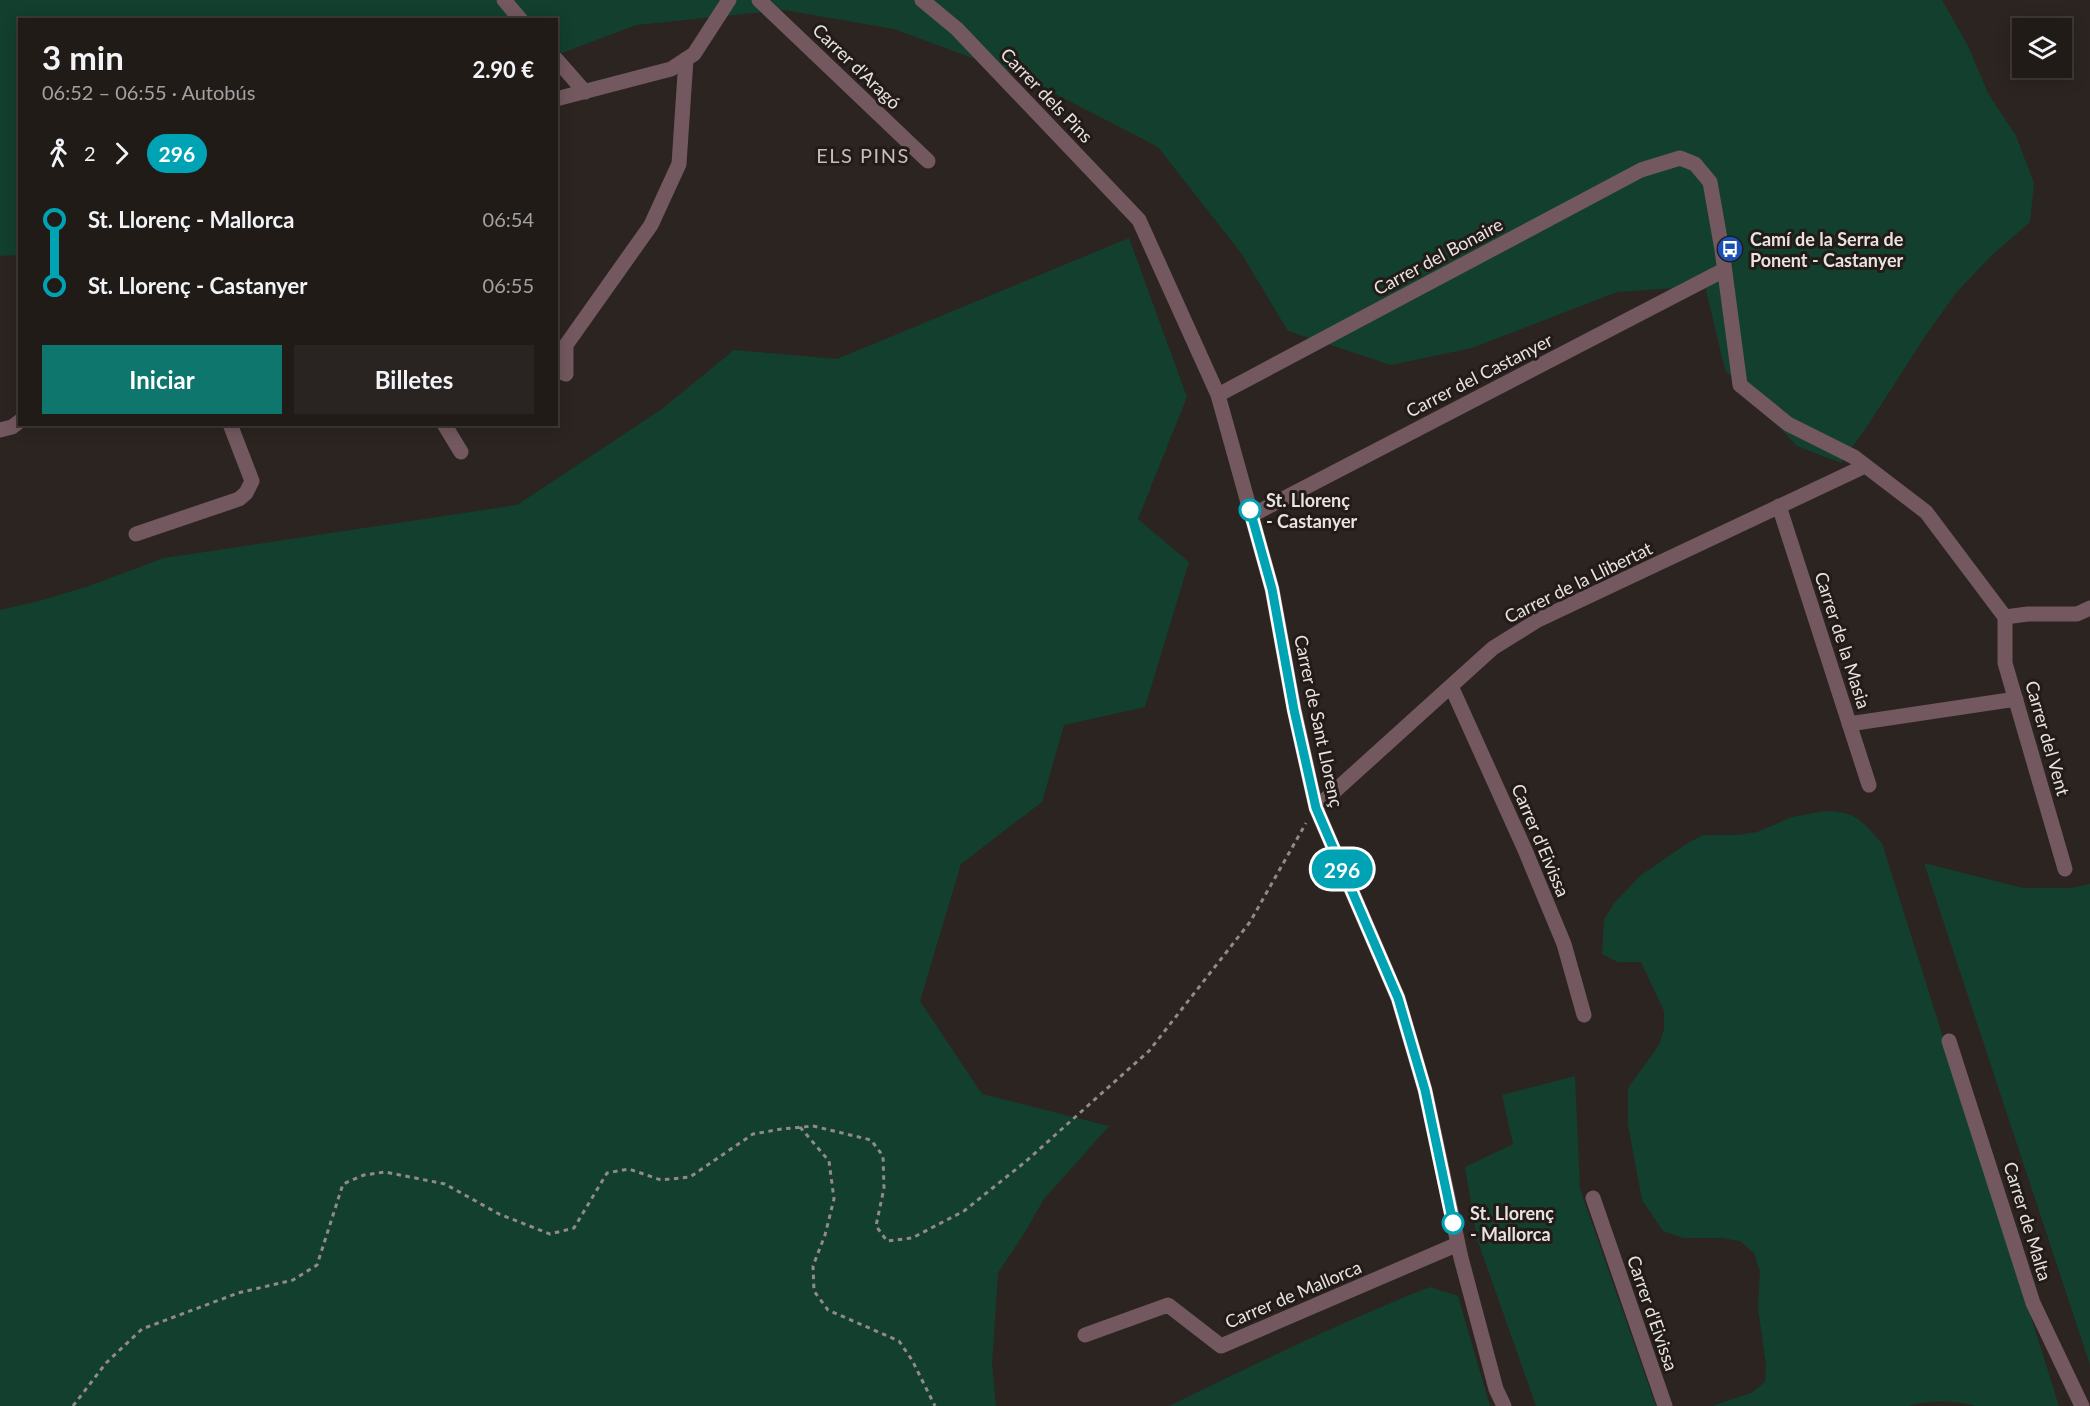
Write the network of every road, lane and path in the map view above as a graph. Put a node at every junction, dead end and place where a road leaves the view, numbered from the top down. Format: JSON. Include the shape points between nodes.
{"nodes":[{"id":1,"x":504,"y":0,"type":"edge"},
{"id":2,"x":729,"y":0,"type":"edge"},
{"id":3,"x":759,"y":0,"type":"edge"},
{"id":4,"x":922,"y":0,"type":"edge"},
{"id":5,"x":519,"y":18,"type":"edge"},
{"id":6,"x":686,"y":59,"type":"junction"},
{"id":7,"x":558,"y":61,"type":"edge"},
{"id":8,"x":585,"y":92,"type":"junction"},
{"id":9,"x":558,"y":99,"type":"edge"},
{"id":10,"x":928,"y":161,"type":"dead end"},
{"id":11,"x":1139,"y":220,"type":"joint"},
{"id":12,"x":1724,"y":270,"type":"junction"},
{"id":13,"x":561,"y":346,"type":"edge"},
{"id":14,"x":558,"y":371,"type":"edge"},
{"id":15,"x":1218,"y":395,"type":"junction"},
{"id":16,"x":18,"y":422,"type":"edge"},
{"id":17,"x":231,"y":426,"type":"edge"},
{"id":18,"x":445,"y":426,"type":"edge"},
{"id":19,"x":0,"y":430,"type":"edge"},
{"id":20,"x":462,"y":452,"type":"dead end"},
{"id":21,"x":1865,"y":466,"type":"junction"},
{"id":22,"x":1779,"y":506,"type":"junction"},
{"id":23,"x":1252,"y":515,"type":"junction"},
{"id":24,"x":136,"y":534,"type":"dead end"},
{"id":25,"x":2090,"y":608,"type":"edge"},
{"id":26,"x":2005,"y":617,"type":"junction"},
{"id":27,"x":1451,"y":686,"type":"junction"},
{"id":28,"x":2016,"y":699,"type":"junction"},
{"id":29,"x":1849,"y":724,"type":"junction"},
{"id":30,"x":1869,"y":785,"type":"dead end"},
{"id":31,"x":1316,"y":808,"type":"junction"},
{"id":32,"x":2066,"y":869,"type":"dead end"},
{"id":33,"x":1584,"y":1015,"type":"dead end"},
{"id":34,"x":1949,"y":1041,"type":"dead end"},
{"id":35,"x":800,"y":1127,"type":"junction"},
{"id":36,"x":1593,"y":1198,"type":"dead end"},
{"id":37,"x":1458,"y":1244,"type":"junction"},
{"id":38,"x":1085,"y":1335,"type":"dead end"},
{"id":39,"x":73,"y":1406,"type":"edge"},
{"id":40,"x":935,"y":1406,"type":"edge"},
{"id":41,"x":1504,"y":1406,"type":"edge"},
{"id":42,"x":1665,"y":1406,"type":"edge"},
{"id":43,"x":2082,"y":1406,"type":"edge"}],
"edges":[{"from":1,"to":5,"type":"street"},
{"from":2,"to":6,"type":"street","via":[[694,54]]},
{"from":3,"to":10,"type":"street","name":"Carrer d'Aragó"},
{"from":4,"to":11,"type":"street","name":"Carrer dels Pins","via":[[957,29]]},
{"from":6,"to":8,"type":"street","via":[[671,69]]},
{"from":6,"to":13,"type":"street","via":[[679,164],[651,225]]},
{"from":7,"to":8,"type":"street"},
{"from":8,"to":9,"type":"street"},
{"from":11,"to":15,"type":"street","name":"Carrer de Sant Llorenç"},
{"from":12,"to":15,"type":"street","name":"Carrer del Bonaire","via":[[1710,182],[1695,164],[1680,158],[1641,170]]},
{"from":12,"to":21,"type":"street","via":[[1740,385],[1788,424]]},
{"from":12,"to":23,"type":"street","name":"Carrer del Castanyer"},
{"from":13,"to":14,"type":"street","via":[[566,374]]},
{"from":15,"to":23,"type":"street","name":"Carrer de Sant Llorenç"},
{"from":16,"to":19,"type":"street"},
{"from":17,"to":24,"type":"street","via":[[252,481],[246,493],[239,499]]},
{"from":18,"to":20,"type":"street"},
{"from":21,"to":22,"type":"street","name":"Carrer de la Llibertat"},
{"from":21,"to":26,"type":"street","via":[[1926,512]]},
{"from":22,"to":27,"type":"street","name":"Carrer de la Llibertat","via":[[1538,620],[1493,648]]},
{"from":22,"to":29,"type":"street","name":"Carrer de la Masia"},
{"from":23,"to":31,"type":"street","name":"Carrer de Sant Llorenç","via":[[1272,589]]},
{"from":25,"to":26,"type":"street","via":[[2077,614]]},
{"from":26,"to":28,"type":"street","name":"Carrer del Vent","via":[[2006,663]]},
{"from":27,"to":31,"type":"street","name":"Carrer de la Llibertat"},
{"from":27,"to":33,"type":"street","name":"Carrer d'Eivissa","via":[[1564,944]]},
{"from":28,"to":29,"type":"street"},
{"from":28,"to":32,"type":"street","name":"Carrer del Vent"},
{"from":29,"to":30,"type":"street","name":"Carrer de la Masia"},
{"from":31,"to":35,"type":"path","via":[[1250,922],[1149,1051],[964,1211],[912,1238],[887,1241],[876,1226],[884,1188],[883,1156],[871,1140],[813,1126]]},
{"from":31,"to":37,"type":"street","name":"Carrer de Sant Llorenç","via":[[1398,998],[1425,1090]]},
{"from":34,"to":43,"type":"street","name":"Carrer de Malta","via":[[2033,1303]]},
{"from":35,"to":39,"type":"path","via":[[753,1134],[690,1177],[661,1180],[629,1169],[607,1173],[574,1228],[550,1234],[499,1215],[445,1184],[385,1172],[364,1175],[343,1184],[317,1265],[293,1280],[238,1293],[142,1329],[106,1363]]},
{"from":35,"to":40,"type":"path","via":[[829,1161],[834,1198],[813,1266],[814,1291],[828,1310],[899,1341]]},
{"from":36,"to":42,"type":"street","name":"Carrer d'Eivissa"},
{"from":37,"to":38,"type":"street","name":"Carrer de Mallorca","via":[[1221,1346],[1168,1305]]},
{"from":37,"to":41,"type":"street","name":"Carrer de Sant Llorenç","via":[[1496,1389]]}]}
